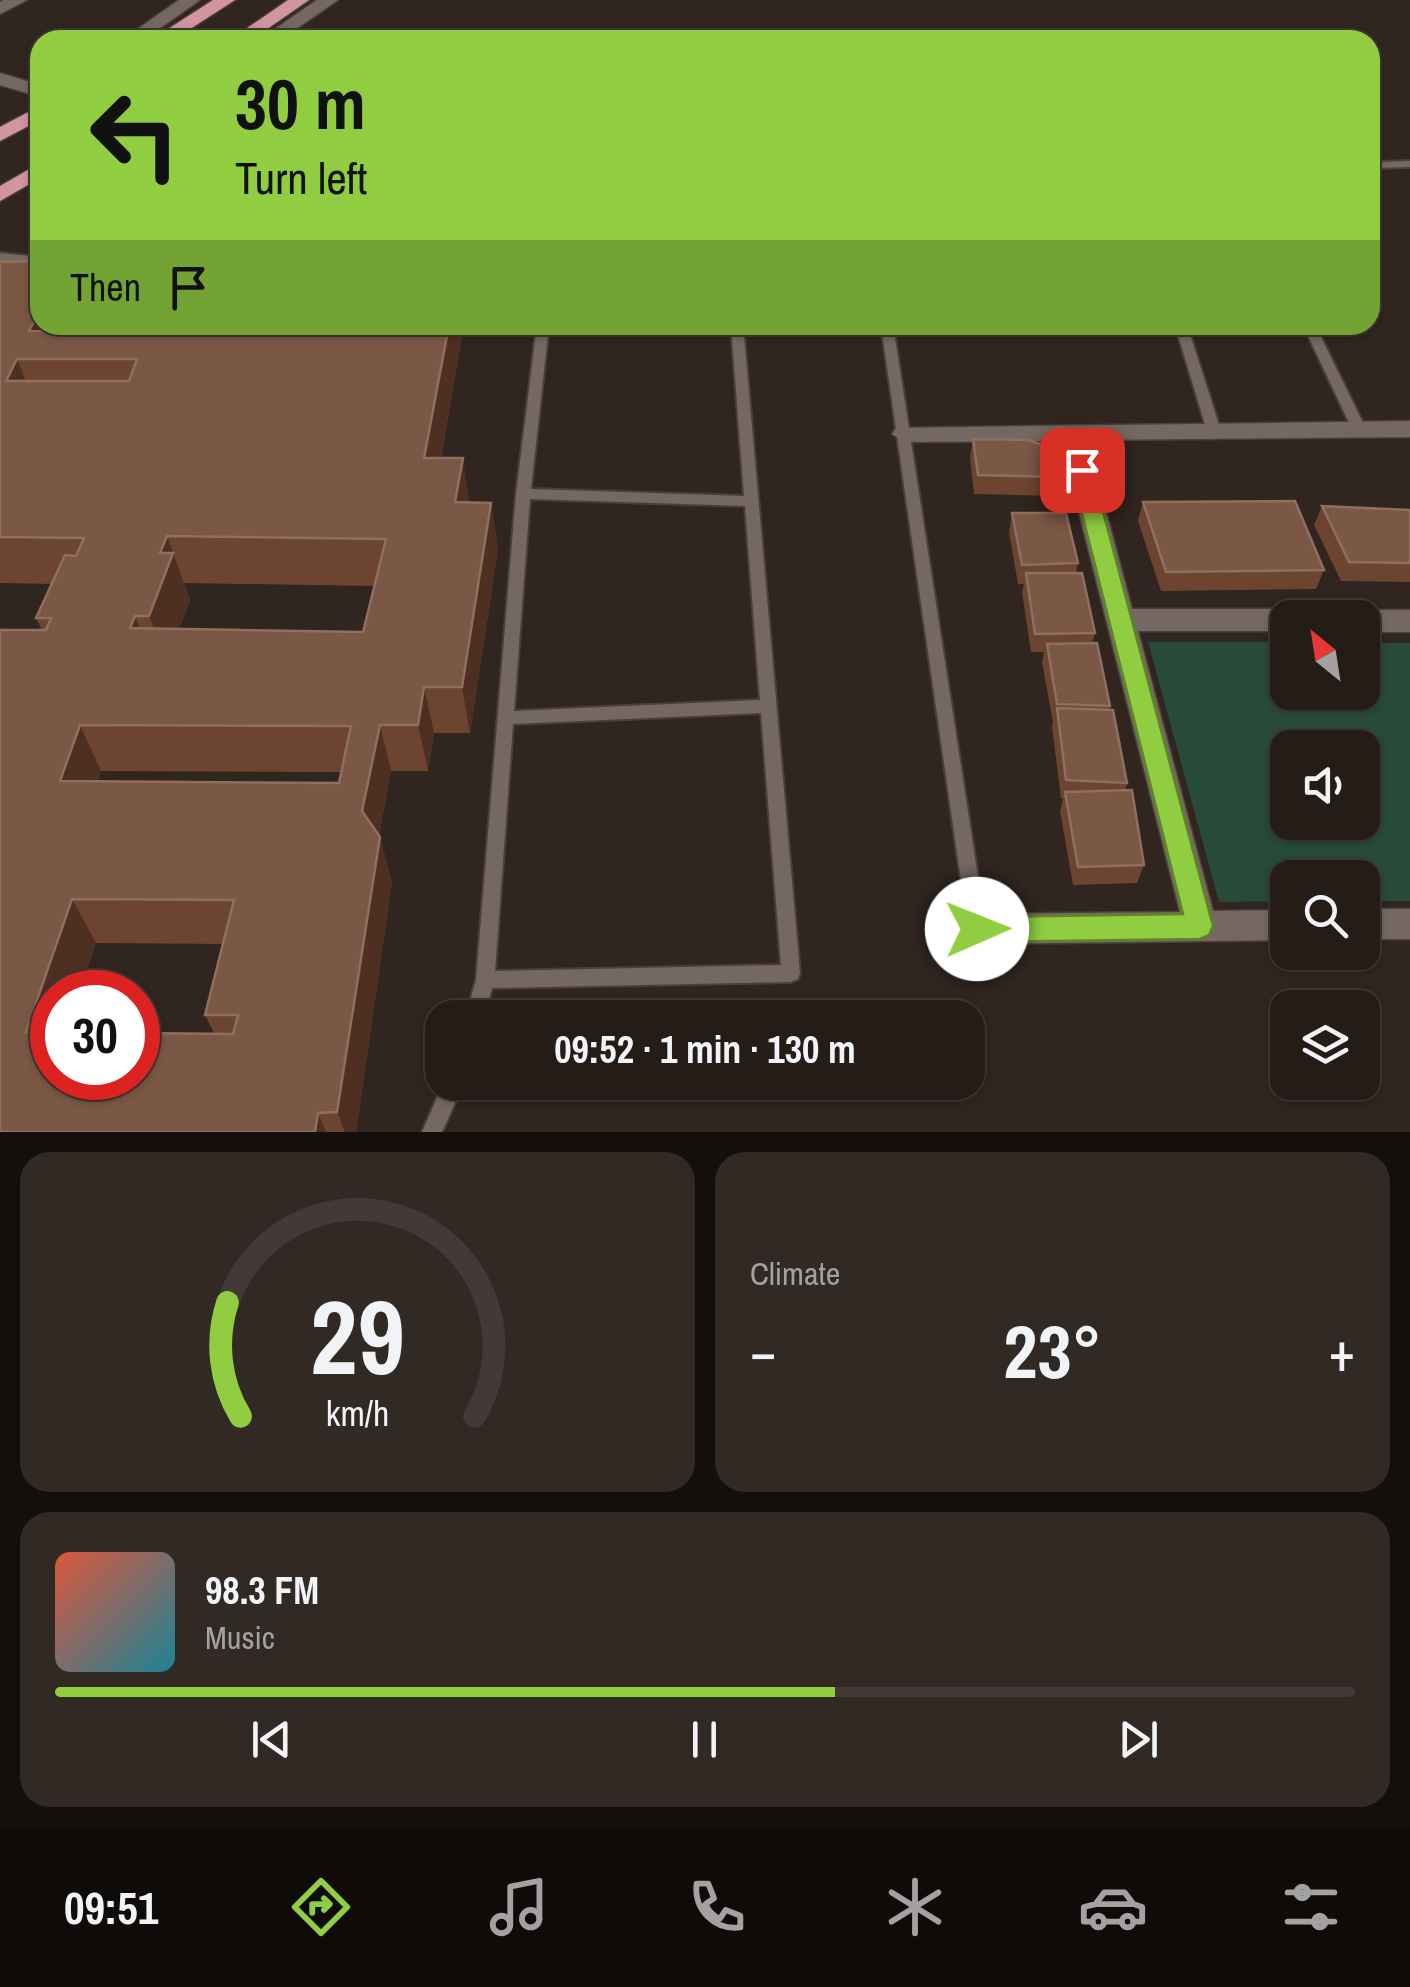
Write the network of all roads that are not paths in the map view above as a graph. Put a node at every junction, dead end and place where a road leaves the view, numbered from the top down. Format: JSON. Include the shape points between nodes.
{"nodes":[{"id":1,"x":18,"y":0,"type":"edge"},
{"id":2,"x":191,"y":0,"type":"edge"},
{"id":3,"x":226,"y":0,"type":"edge"},
{"id":4,"x":300,"y":0,"type":"edge"},
{"id":5,"x":329,"y":0,"type":"edge"},
{"id":6,"x":0,"y":9,"type":"edge"},
{"id":7,"x":145,"y":30,"type":"edge"},
{"id":8,"x":176,"y":30,"type":"edge"},
{"id":9,"x":254,"y":30,"type":"edge"},
{"id":10,"x":283,"y":30,"type":"edge"},
{"id":11,"x":0,"y":79,"type":"edge"},
{"id":12,"x":30,"y":88,"type":"edge"},
{"id":13,"x":30,"y":118,"type":"edge"},
{"id":14,"x":0,"y":135,"type":"edge"},
{"id":15,"x":1410,"y":164,"type":"edge"},
{"id":16,"x":1380,"y":165,"type":"dead end"},
{"id":17,"x":30,"y":176,"type":"edge"},
{"id":18,"x":0,"y":195,"type":"edge"},
{"id":19,"x":6,"y":259,"type":"edge"},
{"id":20,"x":0,"y":269,"type":"edge"},
{"id":21,"x":542,"y":335,"type":"edge"},
{"id":22,"x":739,"y":335,"type":"edge"},
{"id":23,"x":889,"y":335,"type":"edge"},
{"id":24,"x":1183,"y":335,"type":"edge"},
{"id":25,"x":1314,"y":335,"type":"edge"},
{"id":26,"x":1410,"y":429,"type":"edge"},
{"id":27,"x":1359,"y":430,"type":"junction"},
{"id":28,"x":1214,"y":431,"type":"junction"},
{"id":29,"x":1072,"y":432,"type":"junction"},
{"id":30,"x":905,"y":434,"type":"junction"},
{"id":31,"x":523,"y":494,"type":"junction"},
{"id":32,"x":751,"y":501,"type":"junction"},
{"id":33,"x":1120,"y":620,"type":"junction"},
{"id":34,"x":1270,"y":620,"type":"edge"},
{"id":35,"x":1380,"y":620,"type":"edge"},
{"id":36,"x":1410,"y":621,"type":"edge"},
{"id":37,"x":768,"y":706,"type":"junction"},
{"id":38,"x":505,"y":718,"type":"junction"},
{"id":39,"x":1380,"y":924,"type":"edge"},
{"id":40,"x":1410,"y":924,"type":"edge"},
{"id":41,"x":1270,"y":925,"type":"edge"},
{"id":42,"x":1200,"y":926,"type":"junction"},
{"id":43,"x":977,"y":929,"type":"joint"},
{"id":44,"x":485,"y":980,"type":"junction"},
{"id":45,"x":479,"y":1000,"type":"edge"},
{"id":46,"x":446,"y":1100,"type":"edge"},
{"id":47,"x":432,"y":1132,"type":"edge"}],
"edges":[{"from":1,"to":6,"type":"street"},
{"from":2,"to":7,"type":"street"},
{"from":3,"to":8,"type":"highway"},
{"from":4,"to":9,"type":"highway"},
{"from":5,"to":10,"type":"street"},
{"from":11,"to":12,"type":"street"},
{"from":13,"to":14,"type":"highway"},
{"from":15,"to":16,"type":"lane"},
{"from":17,"to":18,"type":"highway"},
{"from":19,"to":20,"type":"lane"},
{"from":21,"to":31,"type":"lane"},
{"from":22,"to":32,"type":"lane"},
{"from":23,"to":30,"type":"lane"},
{"from":24,"to":28,"type":"lane"},
{"from":25,"to":27,"type":"lane"},
{"from":26,"to":27,"type":"street"},
{"from":27,"to":28,"type":"street"},
{"from":28,"to":29,"type":"street"},
{"from":29,"to":30,"type":"street"},
{"from":29,"to":33,"type":"street"},
{"from":30,"to":43,"type":"lane"},
{"from":31,"to":32,"type":"lane"},
{"from":31,"to":38,"type":"lane"},
{"from":32,"to":37,"type":"lane"},
{"from":33,"to":34,"type":"street"},
{"from":33,"to":42,"type":"street"},
{"from":35,"to":36,"type":"street"},
{"from":37,"to":38,"type":"lane"},
{"from":37,"to":44,"type":"lane","via":[[791,974]]},
{"from":38,"to":44,"type":"lane"},
{"from":39,"to":40,"type":"street"},
{"from":41,"to":42,"type":"street"},
{"from":42,"to":43,"type":"street"},
{"from":44,"to":45,"type":"lane"},
{"from":46,"to":47,"type":"lane"}]}
